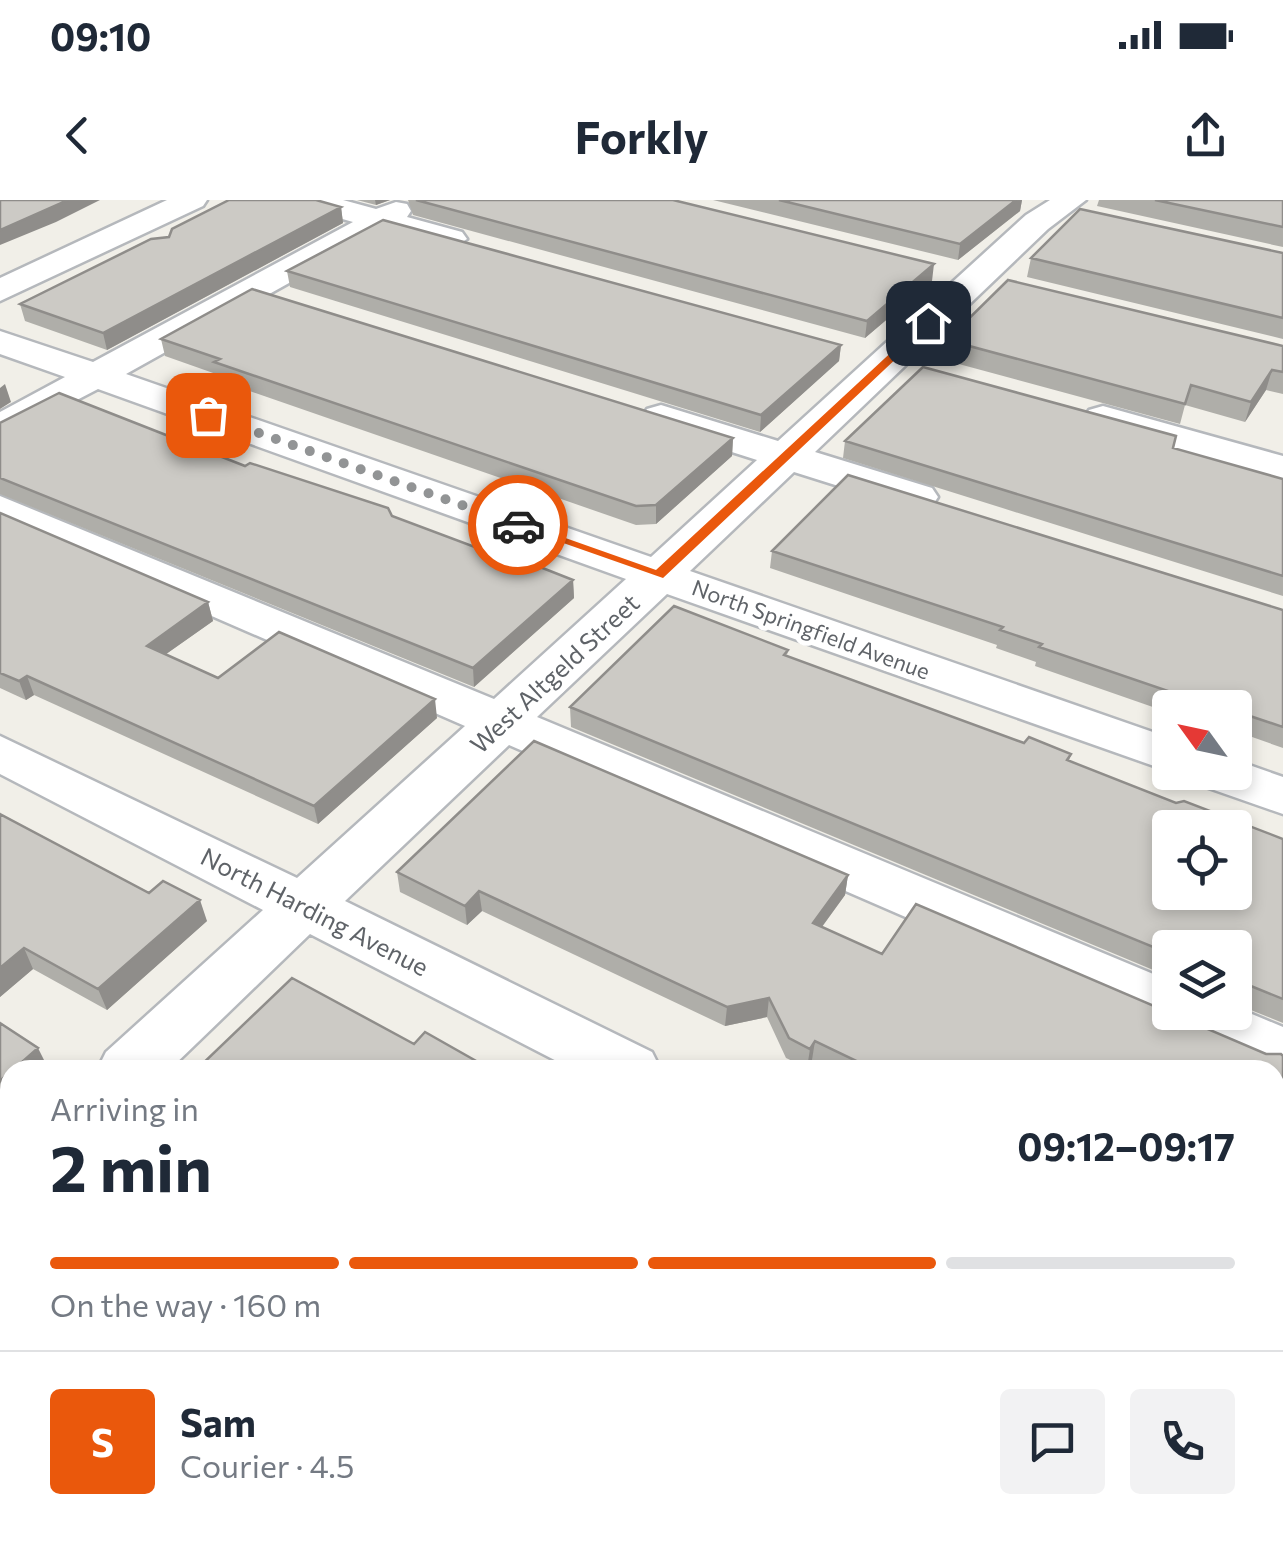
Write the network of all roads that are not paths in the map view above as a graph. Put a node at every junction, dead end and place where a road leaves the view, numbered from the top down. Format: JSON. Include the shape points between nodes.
{"nodes":[{"id":1,"x":192,"y":200,"type":"edge"},
{"id":2,"x":308,"y":200,"type":"edge"},
{"id":3,"x":416,"y":200,"type":"edge"},
{"id":4,"x":1010,"y":200,"type":"edge"},
{"id":5,"x":1063,"y":205,"type":"edge"},
{"id":6,"x":380,"y":220,"type":"junction"},
{"id":7,"x":1102,"y":220,"type":"edge"},
{"id":8,"x":475,"y":246,"type":"edge"},
{"id":9,"x":252,"y":290,"type":"junction"},
{"id":10,"x":0,"y":291,"type":"edge"},
{"id":11,"x":309,"y":308,"type":"edge"},
{"id":12,"x":0,"y":342,"type":"edge"},
{"id":13,"x":96,"y":376,"type":"junction"},
{"id":14,"x":633,"y":409,"type":"edge"},
{"id":15,"x":1075,"y":410,"type":"edge"},
{"id":16,"x":0,"y":428,"type":"edge"},
{"id":17,"x":786,"y":456,"type":"junction"},
{"id":18,"x":1283,"y":468,"type":"edge"},
{"id":19,"x":951,"y":508,"type":"edge"},
{"id":20,"x":0,"y":509,"type":"edge"},
{"id":21,"x":658,"y":575,"type":"junction"},
{"id":22,"x":504,"y":720,"type":"junction"},
{"id":23,"x":1152,"y":750,"type":"edge"},
{"id":24,"x":0,"y":753,"type":"edge"},
{"id":25,"x":1252,"y":785,"type":"edge"},
{"id":26,"x":1283,"y":796,"type":"edge"},
{"id":27,"x":304,"y":906,"type":"junction"},
{"id":28,"x":1152,"y":998,"type":"edge"},
{"id":29,"x":1228,"y":1030,"type":"edge"},
{"id":30,"x":1283,"y":1054,"type":"edge"},
{"id":31,"x":139,"y":1060,"type":"edge"},
{"id":32,"x":610,"y":1060,"type":"edge"}],
"edges":[{"from":1,"to":10,"type":"street"},
{"from":2,"to":6,"type":"street"},
{"from":3,"to":6,"type":"street"},
{"from":4,"to":5,"type":"street"},
{"from":5,"to":7,"type":"street"},
{"from":5,"to":17,"type":"street","name":"West Altgeld Street"},
{"from":6,"to":8,"type":"street"},
{"from":6,"to":9,"type":"street"},
{"from":9,"to":11,"type":"street"},
{"from":9,"to":13,"type":"street"},
{"from":12,"to":13,"type":"street","name":"North Springfield Avenue"},
{"from":13,"to":16,"type":"street"},
{"from":13,"to":21,"type":"street","name":"North Springfield Avenue"},
{"from":14,"to":17,"type":"street"},
{"from":15,"to":18,"type":"street"},
{"from":17,"to":19,"type":"street"},
{"from":17,"to":21,"type":"street","name":"West Altgeld Street"},
{"from":20,"to":22,"type":"street"},
{"from":21,"to":22,"type":"street","name":"West Altgeld Street"},
{"from":21,"to":23,"type":"street","name":"North Springfield Avenue"},
{"from":22,"to":27,"type":"street","name":"West Altgeld Street"},
{"from":22,"to":28,"type":"street"},
{"from":24,"to":27,"type":"street","name":"North Harding Avenue"},
{"from":25,"to":26,"type":"street"},
{"from":27,"to":31,"type":"street","name":"West Altgeld Street"},
{"from":27,"to":32,"type":"street","name":"North Harding Avenue"},
{"from":29,"to":30,"type":"street"}]}
